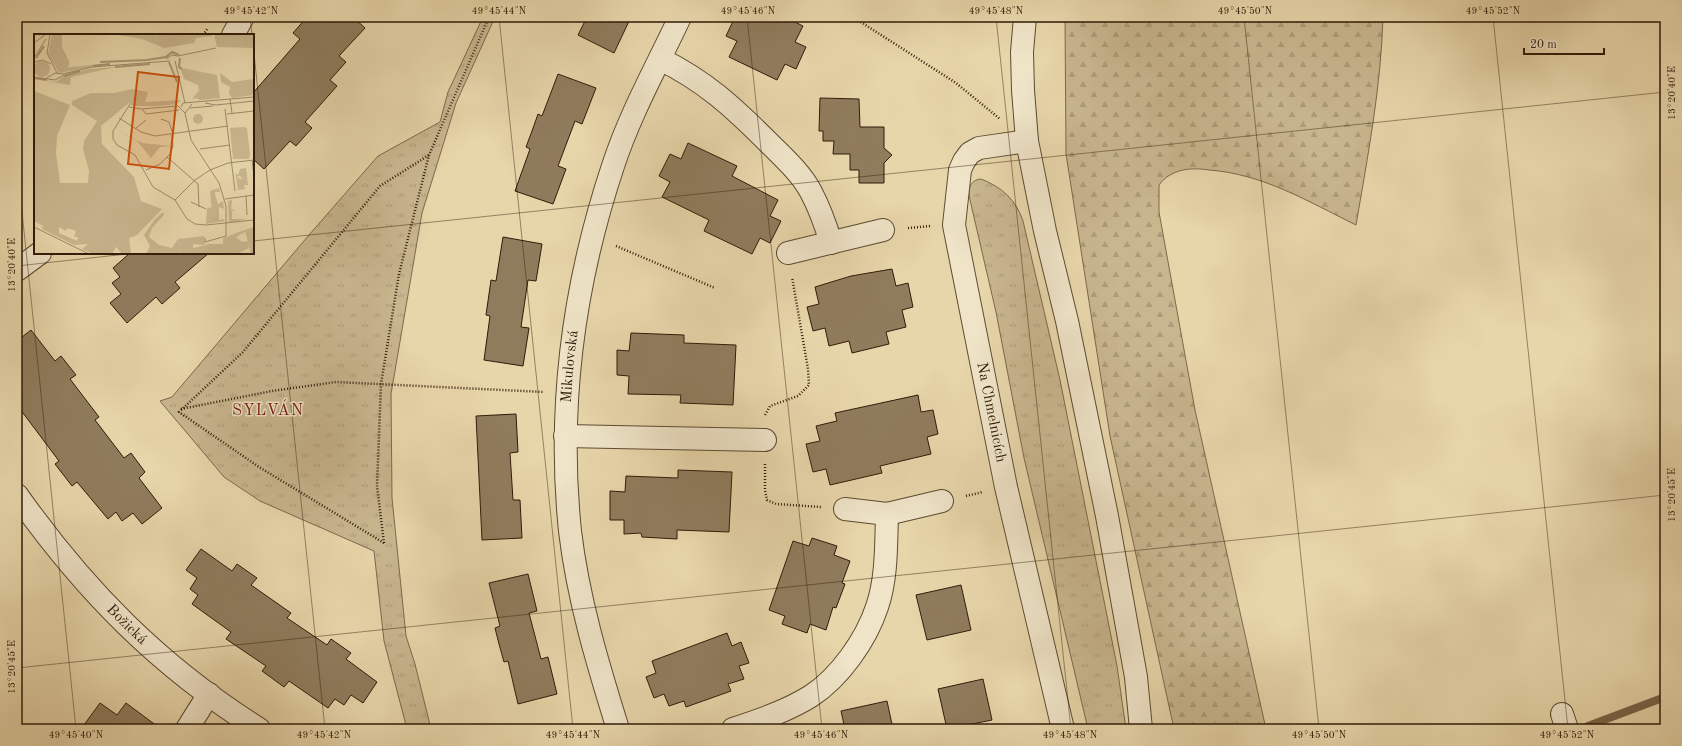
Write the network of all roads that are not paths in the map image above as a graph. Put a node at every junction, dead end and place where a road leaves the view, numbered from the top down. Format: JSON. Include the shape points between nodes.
{"nodes":[{"id":1,"x":243,"y":17,"type":"edge"},
{"id":2,"x":680,"y":17,"type":"edge"},
{"id":3,"x":1026,"y":17,"type":"edge"},
{"id":4,"x":234,"y":34,"type":"edge"},
{"id":5,"x":660,"y":59,"type":"junction"},
{"id":6,"x":1027,"y":141,"type":"junction"},
{"id":7,"x":883,"y":230,"type":"dead end"},
{"id":8,"x":832,"y":243,"type":"junction"},
{"id":9,"x":788,"y":253,"type":"road end"},
{"id":10,"x":39,"y":254,"type":"edge"},
{"id":11,"x":17,"y":270,"type":"edge"},
{"id":12,"x":565,"y":436,"type":"junction"},
{"id":13,"x":765,"y":440,"type":"road end"},
{"id":14,"x":17,"y":495,"type":"edge"},
{"id":15,"x":942,"y":501,"type":"dead end"},
{"id":16,"x":845,"y":509,"type":"road end"},
{"id":17,"x":887,"y":514,"type":"junction"},
{"id":18,"x":1136,"y":677,"type":"junction"},
{"id":19,"x":209,"y":694,"type":"junction"},
{"id":20,"x":187,"y":729,"type":"edge"},
{"id":21,"x":259,"y":729,"type":"edge"},
{"id":22,"x":618,"y":729,"type":"edge"},
{"id":23,"x":733,"y":729,"type":"edge"},
{"id":24,"x":1063,"y":729,"type":"edge"},
{"id":25,"x":1141,"y":729,"type":"edge"},
{"id":26,"x":1155,"y":729,"type":"edge"}],
"edges":[{"from":1,"to":4,"type":"street"},
{"from":2,"to":5,"type":"street","name":"Mikulovská"},
{"from":3,"to":6,"type":"street","via":[[1022,52],[1022,90]]},
{"from":5,"to":8,"type":"street","via":[[710,87],[787,160],[811,191]]},
{"from":5,"to":12,"type":"street","name":"Mikulovská","via":[[613,164],[591,238],[570,348]]},
{"from":6,"to":18,"type":"street","via":[[1093,448]]},
{"from":6,"to":24,"type":"street","name":"Na Chmelnicích","via":[[984,147],[970,153],[960,170],[954,225],[1006,487]]},
{"from":7,"to":8,"type":"street"},
{"from":8,"to":9,"type":"street"},
{"from":10,"to":11,"type":"street"},
{"from":12,"to":13,"type":"street"},
{"from":12,"to":22,"type":"street","name":"Mikulovská","via":[[570,532],[581,596],[598,666]]},
{"from":14,"to":19,"type":"street","name":"Božická","via":[[50,541],[102,602],[162,658]]},
{"from":15,"to":17,"type":"street"},
{"from":16,"to":17,"type":"street"},
{"from":17,"to":23,"type":"street","via":[[885,569],[877,607],[865,636],[844,666],[811,695],[772,716]]},
{"from":18,"to":25,"type":"street"},
{"from":18,"to":26,"type":"street"},
{"from":19,"to":20,"type":"street"},
{"from":19,"to":21,"type":"street","name":"Božická"}]}
